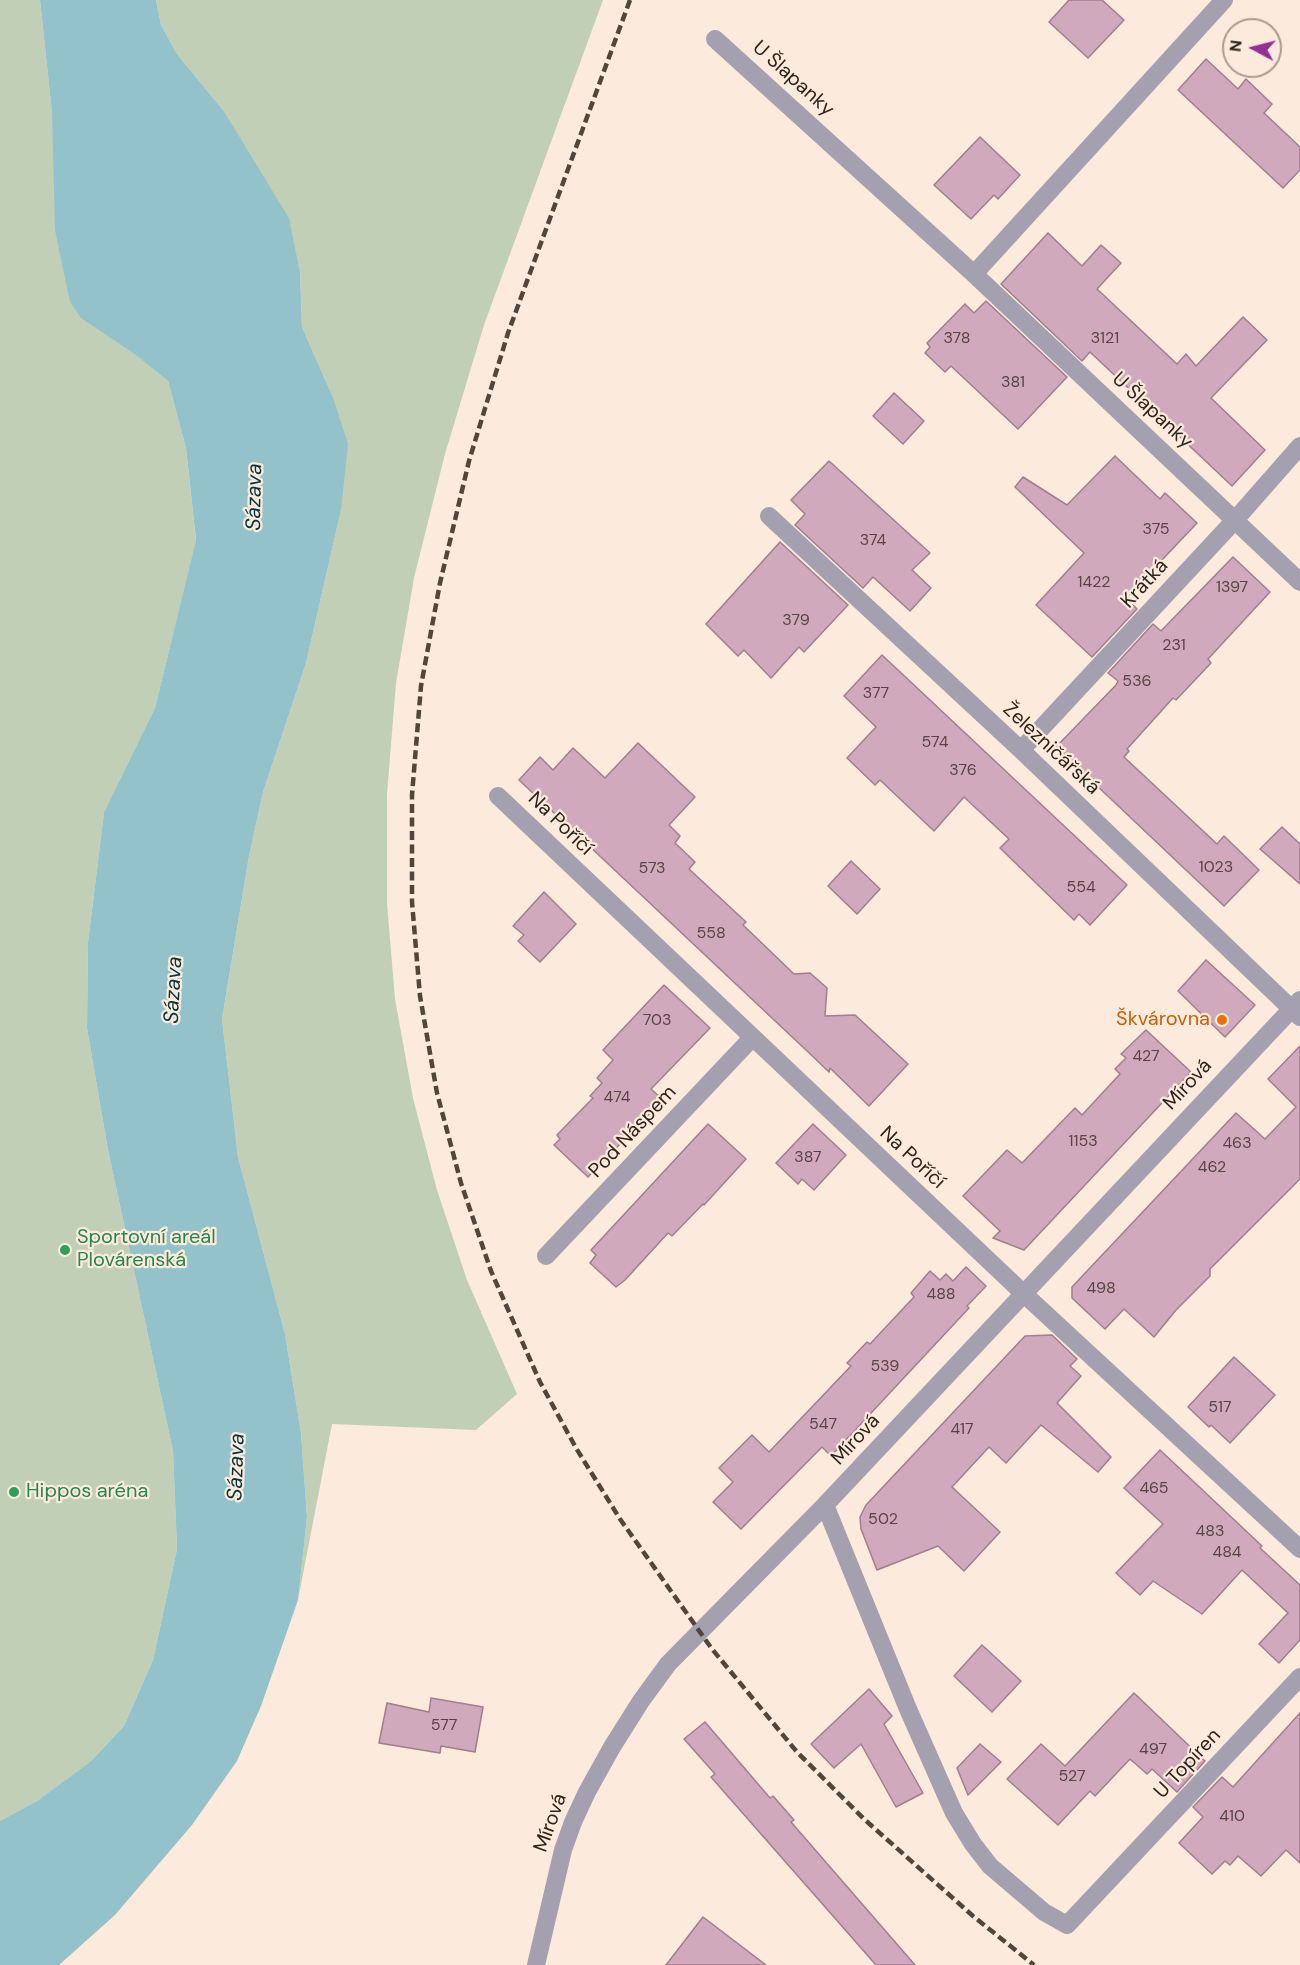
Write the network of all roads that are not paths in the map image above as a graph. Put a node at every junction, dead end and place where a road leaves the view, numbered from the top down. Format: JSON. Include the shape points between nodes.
{"nodes":[{"id":1,"x":1224,"y":0,"type":"edge"},
{"id":2,"x":715,"y":39,"type":"dead end"},
{"id":3,"x":974,"y":274,"type":"junction"},
{"id":4,"x":1300,"y":446,"type":"edge"},
{"id":5,"x":769,"y":516,"type":"dead end"},
{"id":6,"x":1234,"y":520,"type":"junction"},
{"id":7,"x":1300,"y":582,"type":"edge"},
{"id":8,"x":1021,"y":750,"type":"junction"},
{"id":9,"x":498,"y":796,"type":"dead end"},
{"id":10,"x":1297,"y":1008,"type":"edge"},
{"id":11,"x":752,"y":1038,"type":"junction"},
{"id":12,"x":546,"y":1257,"type":"dead end"},
{"id":13,"x":1023,"y":1293,"type":"junction"},
{"id":14,"x":825,"y":1505,"type":"junction"},
{"id":15,"x":1300,"y":1549,"type":"edge"},
{"id":16,"x":1300,"y":1677,"type":"edge"},
{"id":17,"x":536,"y":1965,"type":"edge"}],
"edges":[{"from":1,"to":3,"type":"street"},
{"from":2,"to":3,"type":"street","name":"U Šlapanky"},
{"from":3,"to":6,"type":"street","name":"U Šlapanky"},
{"from":4,"to":6,"type":"street","name":"Krátká"},
{"from":5,"to":8,"type":"street","name":"Železničářská"},
{"from":6,"to":7,"type":"street","name":"U Šlapanky"},
{"from":6,"to":8,"type":"street","name":"Krátká"},
{"from":8,"to":10,"type":"street","name":"Železničářská"},
{"from":9,"to":11,"type":"street","name":"Na Poříčí"},
{"from":10,"to":13,"type":"street","name":"Mírová"},
{"from":11,"to":12,"type":"street","name":"Pod Náspem"},
{"from":11,"to":13,"type":"street","name":"Na Poříčí"},
{"from":13,"to":14,"type":"street","name":"Mírová"},
{"from":13,"to":15,"type":"street","name":"Na Poříčí"},
{"from":14,"to":16,"type":"street","name":"U Topíren","via":[[954,1813],[973,1844],[1006,1881],[1067,1925]]},
{"from":14,"to":17,"type":"street","name":"Mírová","via":[[668,1664],[612,1747],[562,1850]]}]}
